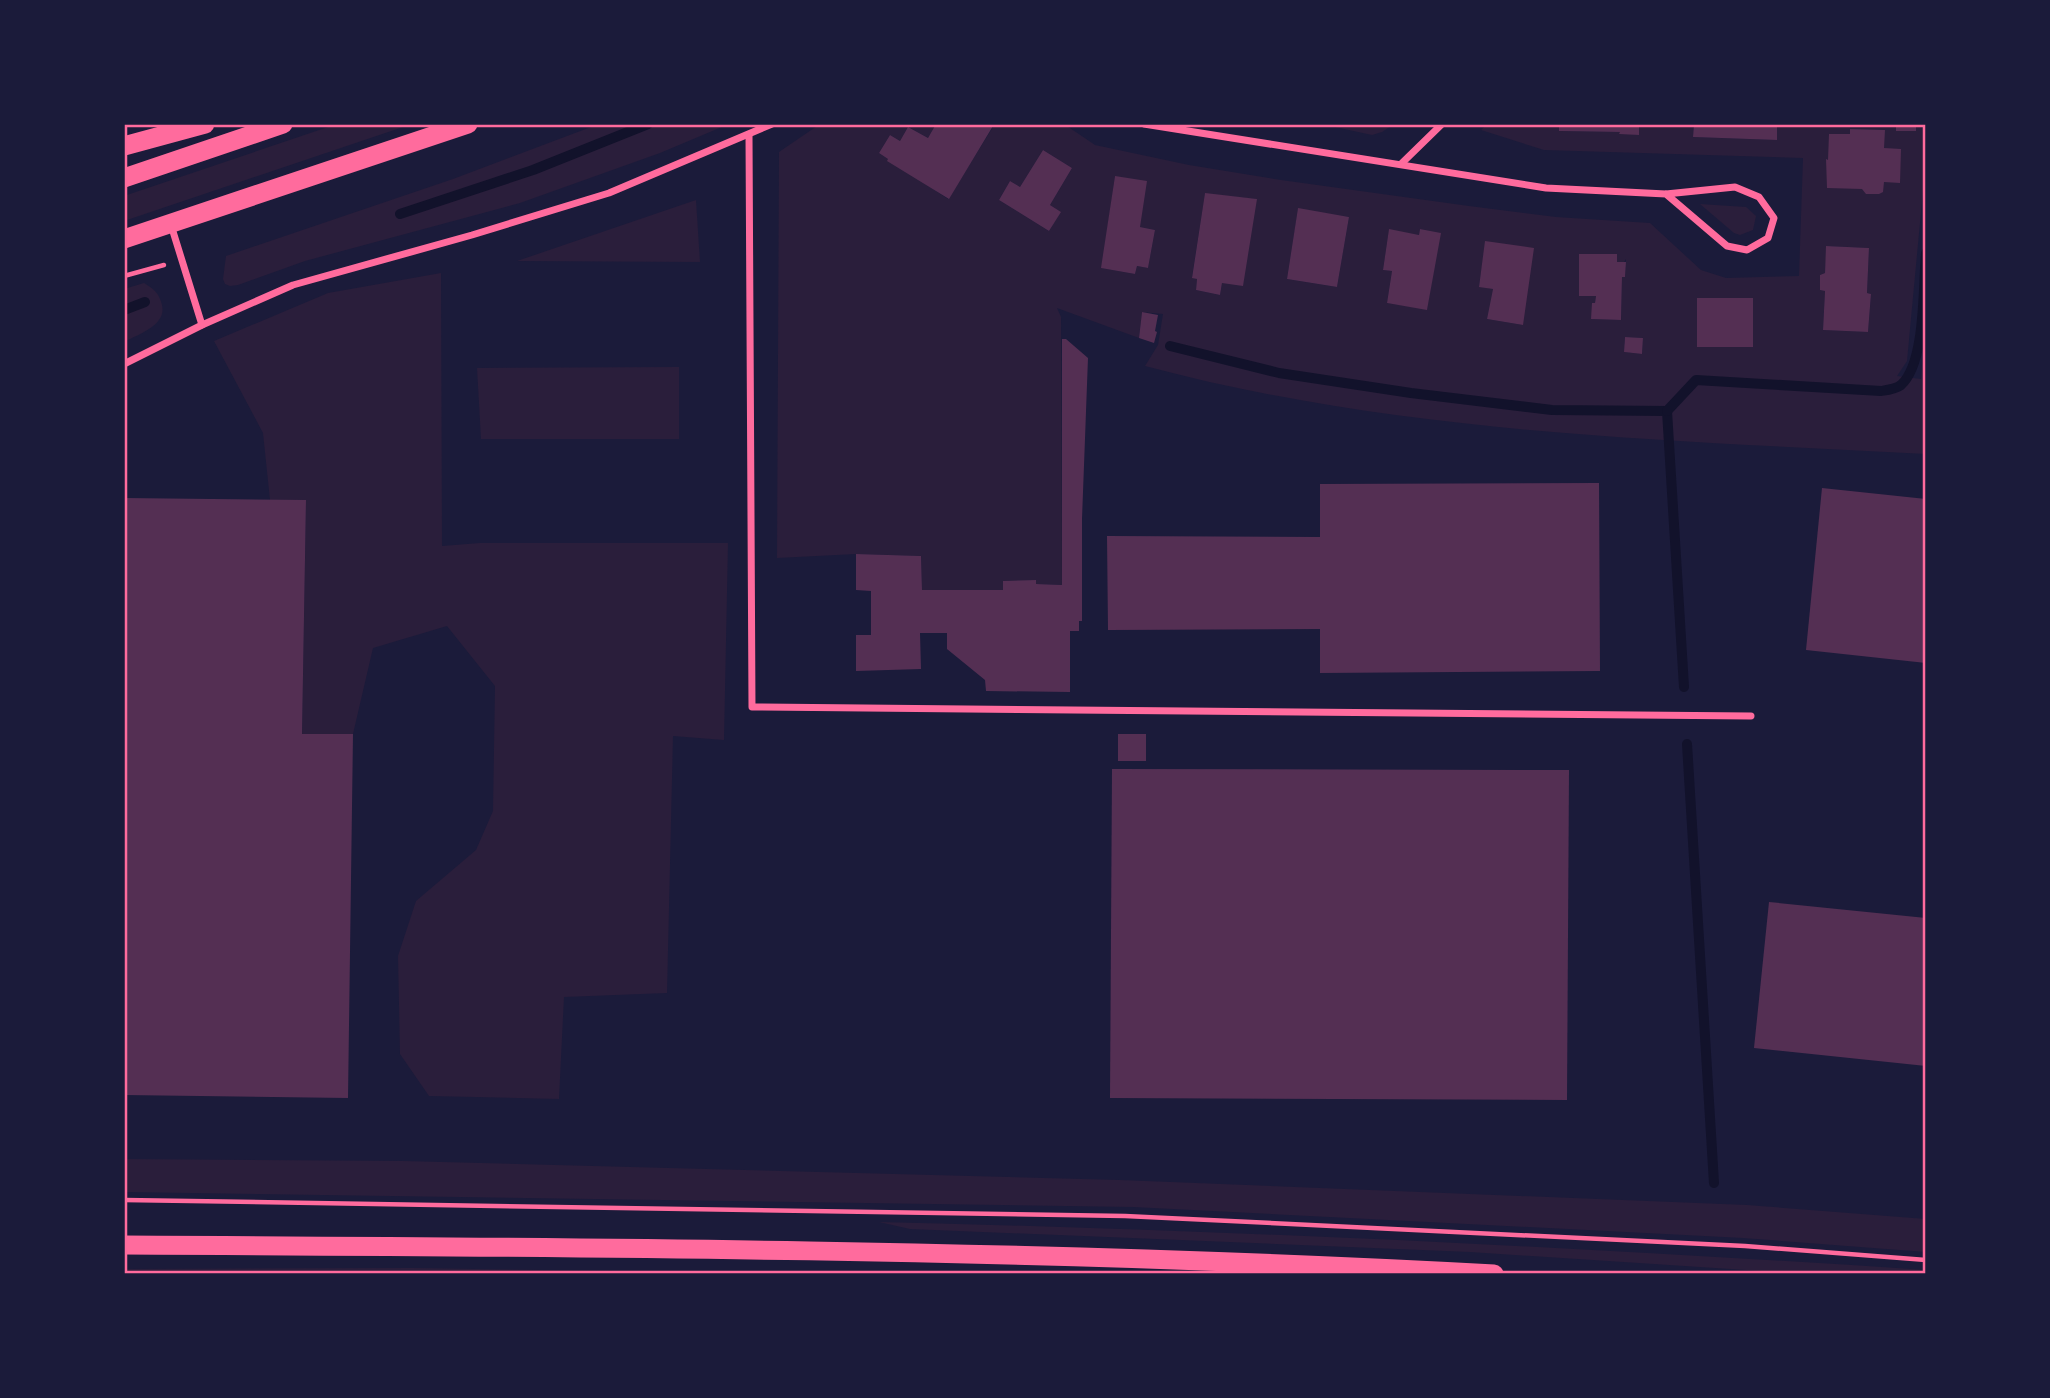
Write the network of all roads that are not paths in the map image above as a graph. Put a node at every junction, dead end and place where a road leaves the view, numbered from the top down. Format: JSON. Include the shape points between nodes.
{"nodes":[{"id":1,"x":205,"y":124,"type":"edge"},
{"id":2,"x":283,"y":124,"type":"edge"},
{"id":3,"x":468,"y":124,"type":"edge"},
{"id":4,"x":772,"y":124,"type":"edge"},
{"id":5,"x":1144,"y":124,"type":"edge"},
{"id":6,"x":1441,"y":124,"type":"edge"},
{"id":7,"x":750,"y":135,"type":"junction"},
{"id":8,"x":124,"y":146,"type":"edge"},
{"id":9,"x":1401,"y":164,"type":"junction"},
{"id":10,"x":124,"y":178,"type":"edge"},
{"id":11,"x":1667,"y":194,"type":"junction"},
{"id":12,"x":171,"y":223,"type":"junction"},
{"id":13,"x":124,"y":239,"type":"edge"},
{"id":14,"x":202,"y":325,"type":"junction"},
{"id":15,"x":124,"y":364,"type":"edge"},
{"id":16,"x":1752,"y":716,"type":"dead end"},
{"id":17,"x":124,"y":1245,"type":"edge"},
{"id":18,"x":1494,"y":1274,"type":"edge"}],
"edges":[{"from":1,"to":8,"type":"highway"},
{"from":2,"to":10,"type":"highway"},
{"from":3,"to":12,"type":"highway"},
{"from":4,"to":7,"type":"street"},
{"from":5,"to":9,"type":"street"},
{"from":6,"to":9,"type":"street"},
{"from":7,"to":14,"type":"street","via":[[609,193],[293,285]]},
{"from":7,"to":16,"type":"street","via":[[751,707]]},
{"from":9,"to":11,"type":"street","via":[[1546,188]]},
{"from":11,"to":11,"type":"street","via":[[1727,246],[1747,250],[1768,238],[1774,218],[1759,197],[1735,187]]},
{"from":12,"to":13,"type":"highway"},
{"from":12,"to":14,"type":"street"},
{"from":14,"to":15,"type":"street"},
{"from":17,"to":18,"type":"highway","via":[[699,1249],[1122,1258]]}]}
